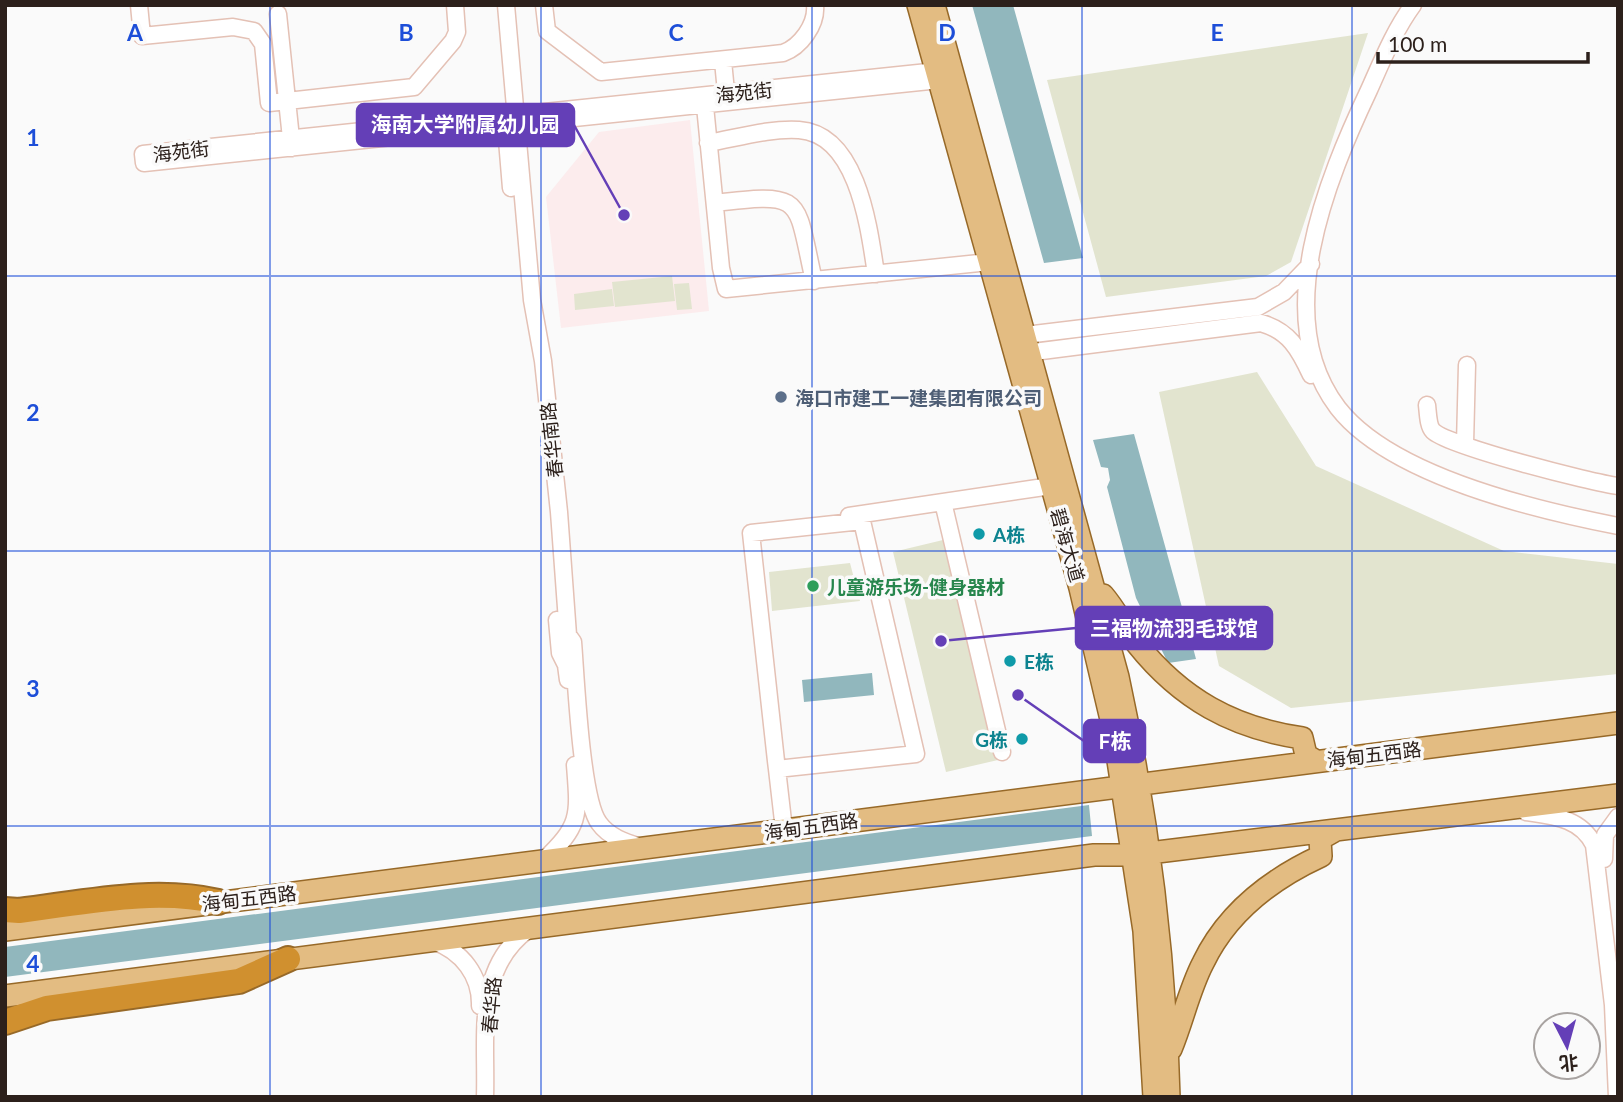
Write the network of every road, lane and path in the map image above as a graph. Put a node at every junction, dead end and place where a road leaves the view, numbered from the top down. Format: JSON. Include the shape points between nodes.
{"nodes":[{"id":1,"x":139,"y":5,"type":"edge"},
{"id":2,"x":455,"y":5,"type":"edge"},
{"id":3,"x":496,"y":5,"type":"edge"},
{"id":4,"x":506,"y":5,"type":"edge"},
{"id":5,"x":544,"y":5,"type":"edge"},
{"id":6,"x":804,"y":5,"type":"edge"},
{"id":7,"x":815,"y":5,"type":"edge"},
{"id":8,"x":918,"y":5,"type":"edge"},
{"id":9,"x":934,"y":5,"type":"edge"},
{"id":10,"x":1413,"y":5,"type":"edge"},
{"id":11,"x":278,"y":14,"type":"dead end"},
{"id":12,"x":810,"y":27,"type":"junction"},
{"id":13,"x":723,"y":61,"type":"junction"},
{"id":14,"x":945,"y":75,"type":"junction"},
{"id":15,"x":726,"y":98,"type":"junction"},
{"id":16,"x":704,"y":100,"type":"junction"},
{"id":17,"x":287,"y":101,"type":"junction"},
{"id":18,"x":511,"y":121,"type":"junction"},
{"id":19,"x":291,"y":143,"type":"junction"},
{"id":20,"x":708,"y":143,"type":"junction"},
{"id":21,"x":715,"y":203,"type":"junction"},
{"id":22,"x":989,"y":262,"type":"junction"},
{"id":23,"x":1311,"y":264,"type":"junction"},
{"id":24,"x":876,"y":274,"type":"junction"},
{"id":25,"x":814,"y":281,"type":"junction"},
{"id":26,"x":1021,"y":344,"type":"junction"},
{"id":27,"x":1467,"y":365,"type":"dead end"},
{"id":28,"x":1427,"y":405,"type":"dead end"},
{"id":29,"x":1465,"y":444,"type":"junction"},
{"id":30,"x":1051,"y":486,"type":"junction"},
{"id":31,"x":1618,"y":486,"type":"edge"},
{"id":32,"x":943,"y":502,"type":"junction"},
{"id":33,"x":1618,"y":526,"type":"edge"},
{"id":34,"x":756,"y":530,"type":"junction"},
{"id":35,"x":1618,"y":533,"type":"edge"},
{"id":36,"x":1096,"y":587,"type":"junction"},
{"id":37,"x":765,"y":606,"type":"dead end"},
{"id":38,"x":1618,"y":723,"type":"edge"},
{"id":39,"x":1002,"y":752,"type":"dead end"},
{"id":40,"x":1316,"y":761,"type":"junction"},
{"id":41,"x":777,"y":769,"type":"junction"},
{"id":42,"x":1131,"y":784,"type":"junction"},
{"id":43,"x":1618,"y":795,"type":"edge"},
{"id":44,"x":1506,"y":809,"type":"junction"},
{"id":45,"x":1618,"y":817,"type":"edge"},
{"id":46,"x":784,"y":830,"type":"junction"},
{"id":47,"x":1336,"y":830,"type":"junction"},
{"id":48,"x":640,"y":847,"type":"junction"},
{"id":49,"x":1141,"y":854,"type":"junction"},
{"id":50,"x":542,"y":861,"type":"junction"},
{"id":51,"x":218,"y":902,"type":"junction"},
{"id":52,"x":5,"y":910,"type":"edge"},
{"id":53,"x":529,"y":928,"type":"junction"},
{"id":54,"x":5,"y":930,"type":"edge"},
{"id":55,"x":431,"y":941,"type":"junction"},
{"id":56,"x":288,"y":960,"type":"junction"},
{"id":57,"x":5,"y":996,"type":"edge"},
{"id":58,"x":1618,"y":997,"type":"edge"},
{"id":59,"x":5,"y":1022,"type":"edge"},
{"id":60,"x":1168,"y":1057,"type":"junction"},
{"id":61,"x":476,"y":1097,"type":"edge"},
{"id":62,"x":485,"y":1097,"type":"edge"},
{"id":63,"x":1154,"y":1097,"type":"edge"},
{"id":64,"x":1169,"y":1097,"type":"edge"},
{"id":65,"x":1617,"y":1097,"type":"edge"}],
"edges":[{"from":1,"to":17,"type":"street","via":[[142,36],[233,27],[254,32],[263,44],[269,103]]},
{"from":2,"to":17,"type":"street","via":[[453,41],[414,87]]},
{"from":3,"to":18,"type":"street","name":"春华南路"},
{"from":4,"to":18,"type":"street","name":"春华南路"},
{"from":5,"to":13,"type":"street","via":[[547,30],[601,72]]},
{"from":6,"to":12,"type":"street"},
{"from":7,"to":12,"type":"street"},
{"from":8,"to":14,"type":"main road","name":"碧海大道"},
{"from":9,"to":14,"type":"main road","name":"碧海大道"},
{"from":10,"to":23,"type":"street","via":[[1338,158],[1318,214]]},
{"from":11,"to":17,"type":"street"},
{"from":12,"to":13,"type":"street","via":[[789,51]]},
{"from":13,"to":15,"type":"street"},
{"from":14,"to":15,"type":"street","name":"海苑街"},
{"from":14,"to":22,"type":"main road","name":"碧海大道"},
{"from":14,"to":26,"type":"main road","name":"碧海大道"},
{"from":15,"to":16,"type":"street","name":"海苑街"},
{"from":16,"to":18,"type":"street","name":"海苑街"},
{"from":16,"to":20,"type":"street"},
{"from":17,"to":19,"type":"street"},
{"from":18,"to":19,"type":"street","name":"海苑街"},
{"from":18,"to":48,"type":"street","name":"春华南路","via":[[543,360],[568,635],[573,642],[589,793],[600,825],[612,836]]},
{"from":18,"to":50,"type":"street","name":"春华南路","via":[[577,793],[574,825]]},
{"from":19,"to":19,"type":"street","name":"海苑街","via":[[144,163],[144,154]]},
{"from":20,"to":21,"type":"street"},
{"from":20,"to":24,"type":"street","via":[[798,130],[825,139],[846,160],[853,177]]},
{"from":21,"to":25,"type":"street","via":[[776,197],[790,203],[799,214]]},
{"from":21,"to":25,"type":"street","via":[[724,287]]},
{"from":22,"to":24,"type":"street"},
{"from":22,"to":26,"type":"main road","name":"碧海大道"},
{"from":23,"to":26,"type":"street","via":[[1284,292],[1258,307]]},
{"from":23,"to":33,"type":"street","via":[[1313,358],[1339,409],[1362,431],[1396,454],[1463,483]]},
{"from":24,"to":25,"type":"street"},
{"from":26,"to":30,"type":"main road","name":"碧海大道"},
{"from":26,"to":35,"type":"street","via":[[1261,323],[1275,327],[1297,346],[1340,422],[1374,449],[1420,474],[1510,507]]},
{"from":26,"to":36,"type":"main road","name":"碧海大道"},
{"from":27,"to":29,"type":"street"},
{"from":28,"to":29,"type":"street","via":[[1434,431]]},
{"from":29,"to":31,"type":"street"},
{"from":30,"to":32,"type":"street"},
{"from":30,"to":42,"type":"main road","name":"碧海大道"},
{"from":32,"to":34,"type":"street"},
{"from":32,"to":39,"type":"street"},
{"from":34,"to":37,"type":"street"},
{"from":34,"to":41,"type":"street","via":[[751,533]]},
{"from":34,"to":41,"type":"street","via":[[862,521],[916,754]]},
{"from":36,"to":40,"type":"main road","via":[[1138,645],[1179,689],[1242,725],[1302,738],[1306,755]]},
{"from":36,"to":42,"type":"main road","name":"碧海大道","via":[[1118,677]]},
{"from":38,"to":40,"type":"main road","name":"海甸五西路"},
{"from":40,"to":42,"type":"main road","name":"海甸五西路"},
{"from":41,"to":46,"type":"street"},
{"from":42,"to":46,"type":"main road","name":"海甸五西路"},
{"from":42,"to":49,"type":"main road","name":"碧海大道"},
{"from":43,"to":44,"type":"main road"},
{"from":44,"to":47,"type":"main road"},
{"from":44,"to":65,"type":"street","via":[[1568,820],[1587,833],[1594,845],[1613,1005]]},
{"from":45,"to":58,"type":"street","via":[[1605,835],[1603,852]]},
{"from":46,"to":48,"type":"main road","name":"海甸五西路"},
{"from":47,"to":49,"type":"main road"},
{"from":47,"to":60,"type":"main road","via":[[1320,839],[1321,856],[1254,897],[1220,934],[1203,962]]},
{"from":48,"to":50,"type":"main road","name":"海甸五西路"},
{"from":49,"to":53,"type":"main road","via":[[1094,855]]},
{"from":49,"to":60,"type":"main road","name":"碧海大道","via":[[1161,947]]},
{"from":49,"to":63,"type":"main road","name":"碧海大道"},
{"from":50,"to":51,"type":"main road","name":"海甸五西路"},
{"from":51,"to":52,"type":"highway","via":[[137,897]]},
{"from":51,"to":54,"type":"main road","name":"海甸五西路"},
{"from":53,"to":55,"type":"main road"},
{"from":53,"to":62,"type":"street","name":"春华路","via":[[507,946],[491,977]]},
{"from":55,"to":56,"type":"main road"},
{"from":55,"to":61,"type":"street","name":"春华路","via":[[458,955],[479,988]]},
{"from":56,"to":57,"type":"main road"},
{"from":56,"to":59,"type":"highway","via":[[239,981],[47,1008]]},
{"from":60,"to":64,"type":"main road","name":"碧海大道"}]}
